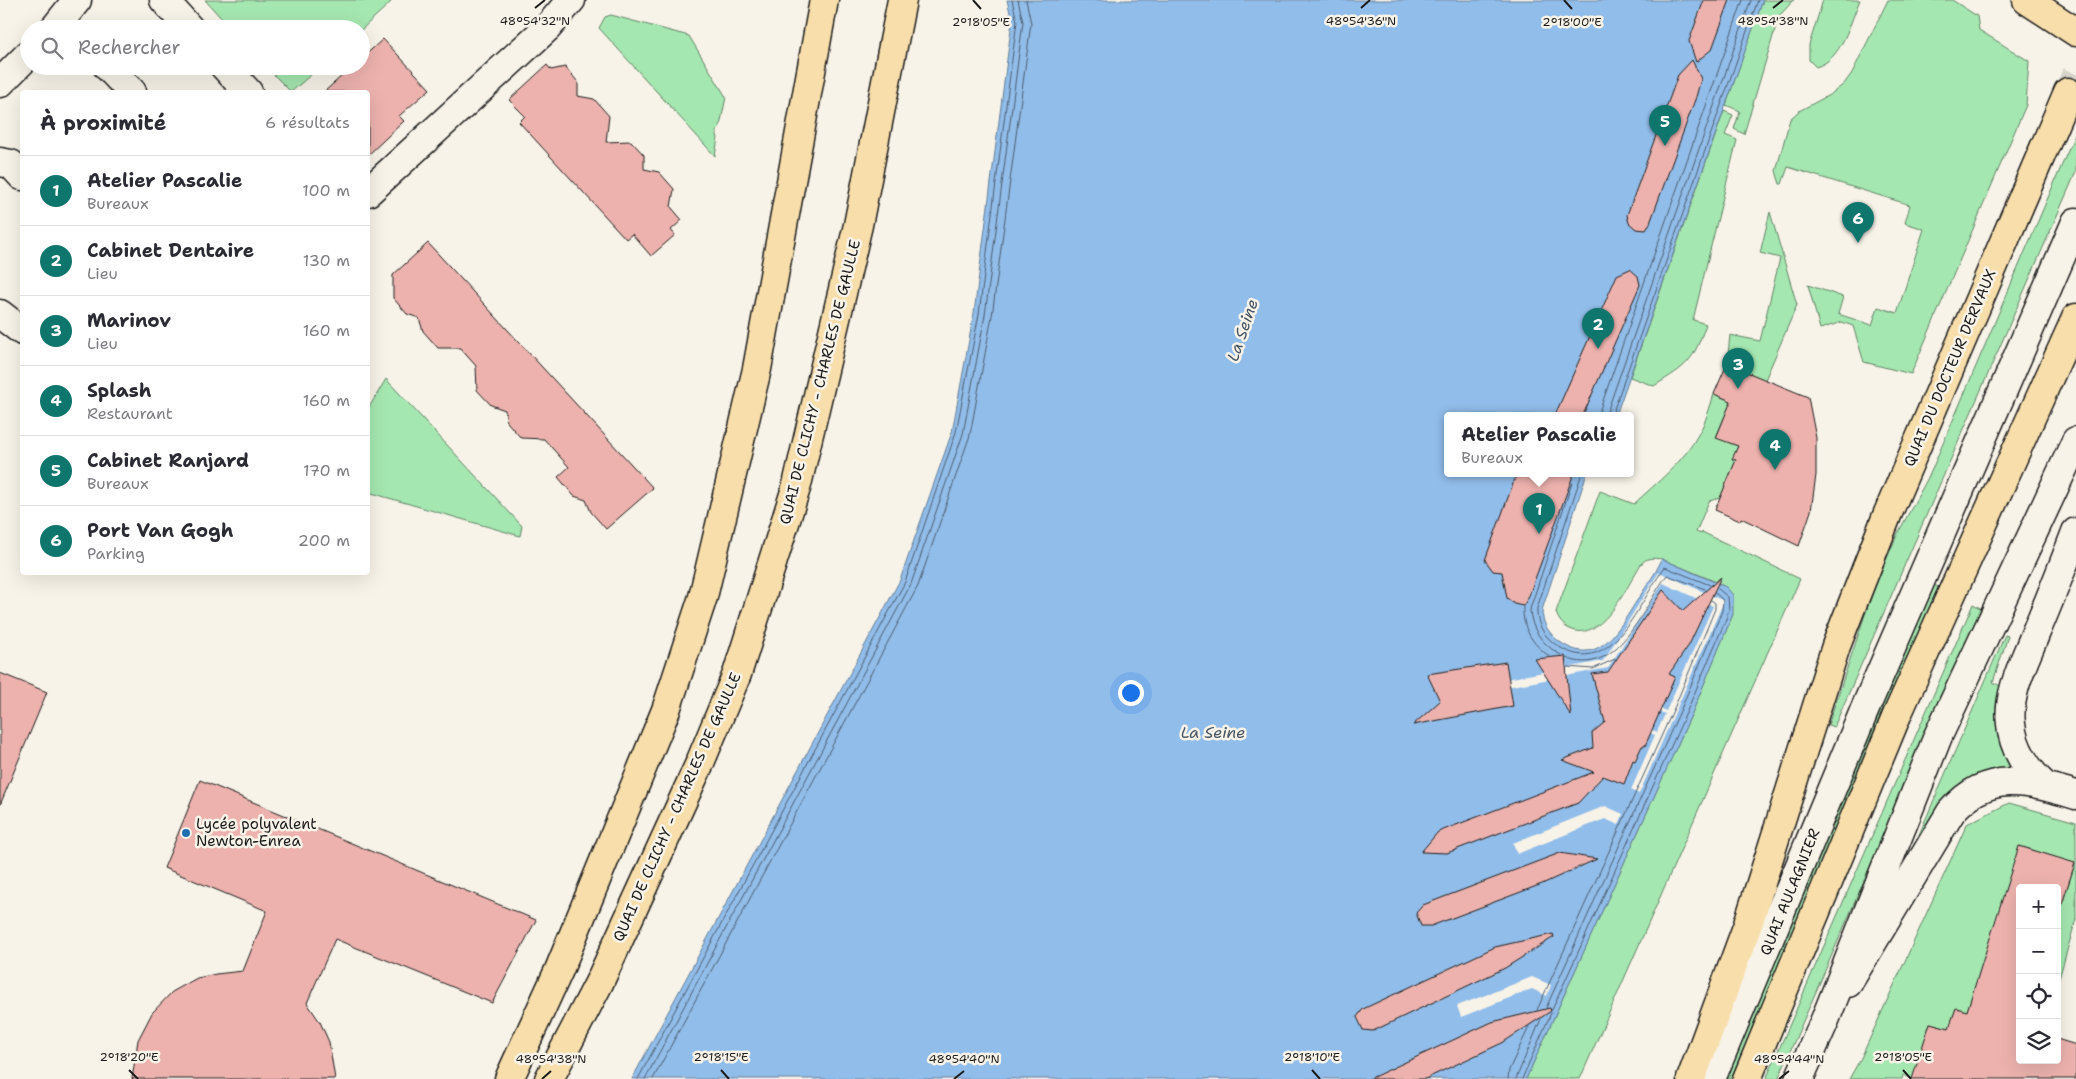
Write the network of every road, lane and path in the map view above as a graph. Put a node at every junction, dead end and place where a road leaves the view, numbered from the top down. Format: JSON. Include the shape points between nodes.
{"nodes":[{"id":1,"x":164,"y":0,"type":"edge"},
{"id":2,"x":572,"y":0,"type":"edge"},
{"id":3,"x":824,"y":0,"type":"edge"},
{"id":4,"x":902,"y":0,"type":"edge"},
{"id":5,"x":2027,"y":0,"type":"edge"},
{"id":6,"x":182,"y":20,"type":"edge"},
{"id":7,"x":2076,"y":32,"type":"edge"},
{"id":8,"x":20,"y":63,"type":"edge"},
{"id":9,"x":116,"y":75,"type":"edge"},
{"id":10,"x":232,"y":75,"type":"edge"},
{"id":11,"x":0,"y":83,"type":"edge"},
{"id":12,"x":130,"y":90,"type":"edge"},
{"id":13,"x":246,"y":90,"type":"edge"},
{"id":14,"x":2068,"y":92,"type":"tunnel mouth"},
{"id":15,"x":0,"y":162,"type":"edge"},
{"id":16,"x":20,"y":174,"type":"edge"},
{"id":17,"x":370,"y":190,"type":"edge"},
{"id":18,"x":2076,"y":222,"type":"edge"},
{"id":19,"x":0,"y":314,"type":"edge"},
{"id":20,"x":2076,"y":318,"type":"edge"},
{"id":21,"x":20,"y":329,"type":"edge"},
{"id":22,"x":2076,"y":441,"type":"edge"},
{"id":23,"x":2076,"y":532,"type":"edge"},
{"id":24,"x":2045,"y":786,"type":"junction"},
{"id":25,"x":2076,"y":795,"type":"edge"},
{"id":26,"x":1825,"y":1020,"type":"junction"},
{"id":27,"x":509,"y":1079,"type":"edge"},
{"id":28,"x":549,"y":1079,"type":"edge"},
{"id":29,"x":1691,"y":1079,"type":"edge"},
{"id":30,"x":1711,"y":1079,"type":"edge"},
{"id":31,"x":1747,"y":1079,"type":"edge"},
{"id":32,"x":1799,"y":1079,"type":"edge"}],
"edges":[{"from":1,"to":6,"type":"main road"},
{"from":2,"to":17,"type":"main road","via":[[548,27]]},
{"from":3,"to":27,"type":"main road","via":[[757,369],[703,597],[666,710],[559,970]]},
{"from":4,"to":28,"type":"main road","name":"QUAI DE CLICHY - CHARLES DE GAULLE","via":[[858,225],[797,485],[737,674],[699,765],[598,983]]},
{"from":5,"to":7,"type":"main road"},
{"from":8,"to":11,"type":"main road"},
{"from":9,"to":12,"type":"main road"},
{"from":10,"to":13,"type":"main road"},
{"from":14,"to":29,"type":"main road","name":"QUAI DU DOCTEUR DERVAUX","via":[[1888,513],[1836,646],[1748,924]]},
{"from":15,"to":16,"type":"main road","via":[[11,164]]},
{"from":18,"to":30,"type":"main road","name":"QUAI AULAGNIER","via":[[1867,704]]},
{"from":19,"to":21,"type":"main road"},
{"from":20,"to":31,"type":"main road","name":"QUAI AULAGNIER","via":[[1897,715]]},
{"from":22,"to":26,"type":"main road","via":[[1938,736]]},
{"from":23,"to":24,"type":"main road","via":[[2017,681],[2011,708],[2010,722],[2016,744],[2026,765]]},
{"from":24,"to":25,"type":"main road"},
{"from":24,"to":26,"type":"main road","via":[[1996,782],[1978,788],[1959,803]]},
{"from":26,"to":32,"type":"main road"}]}
